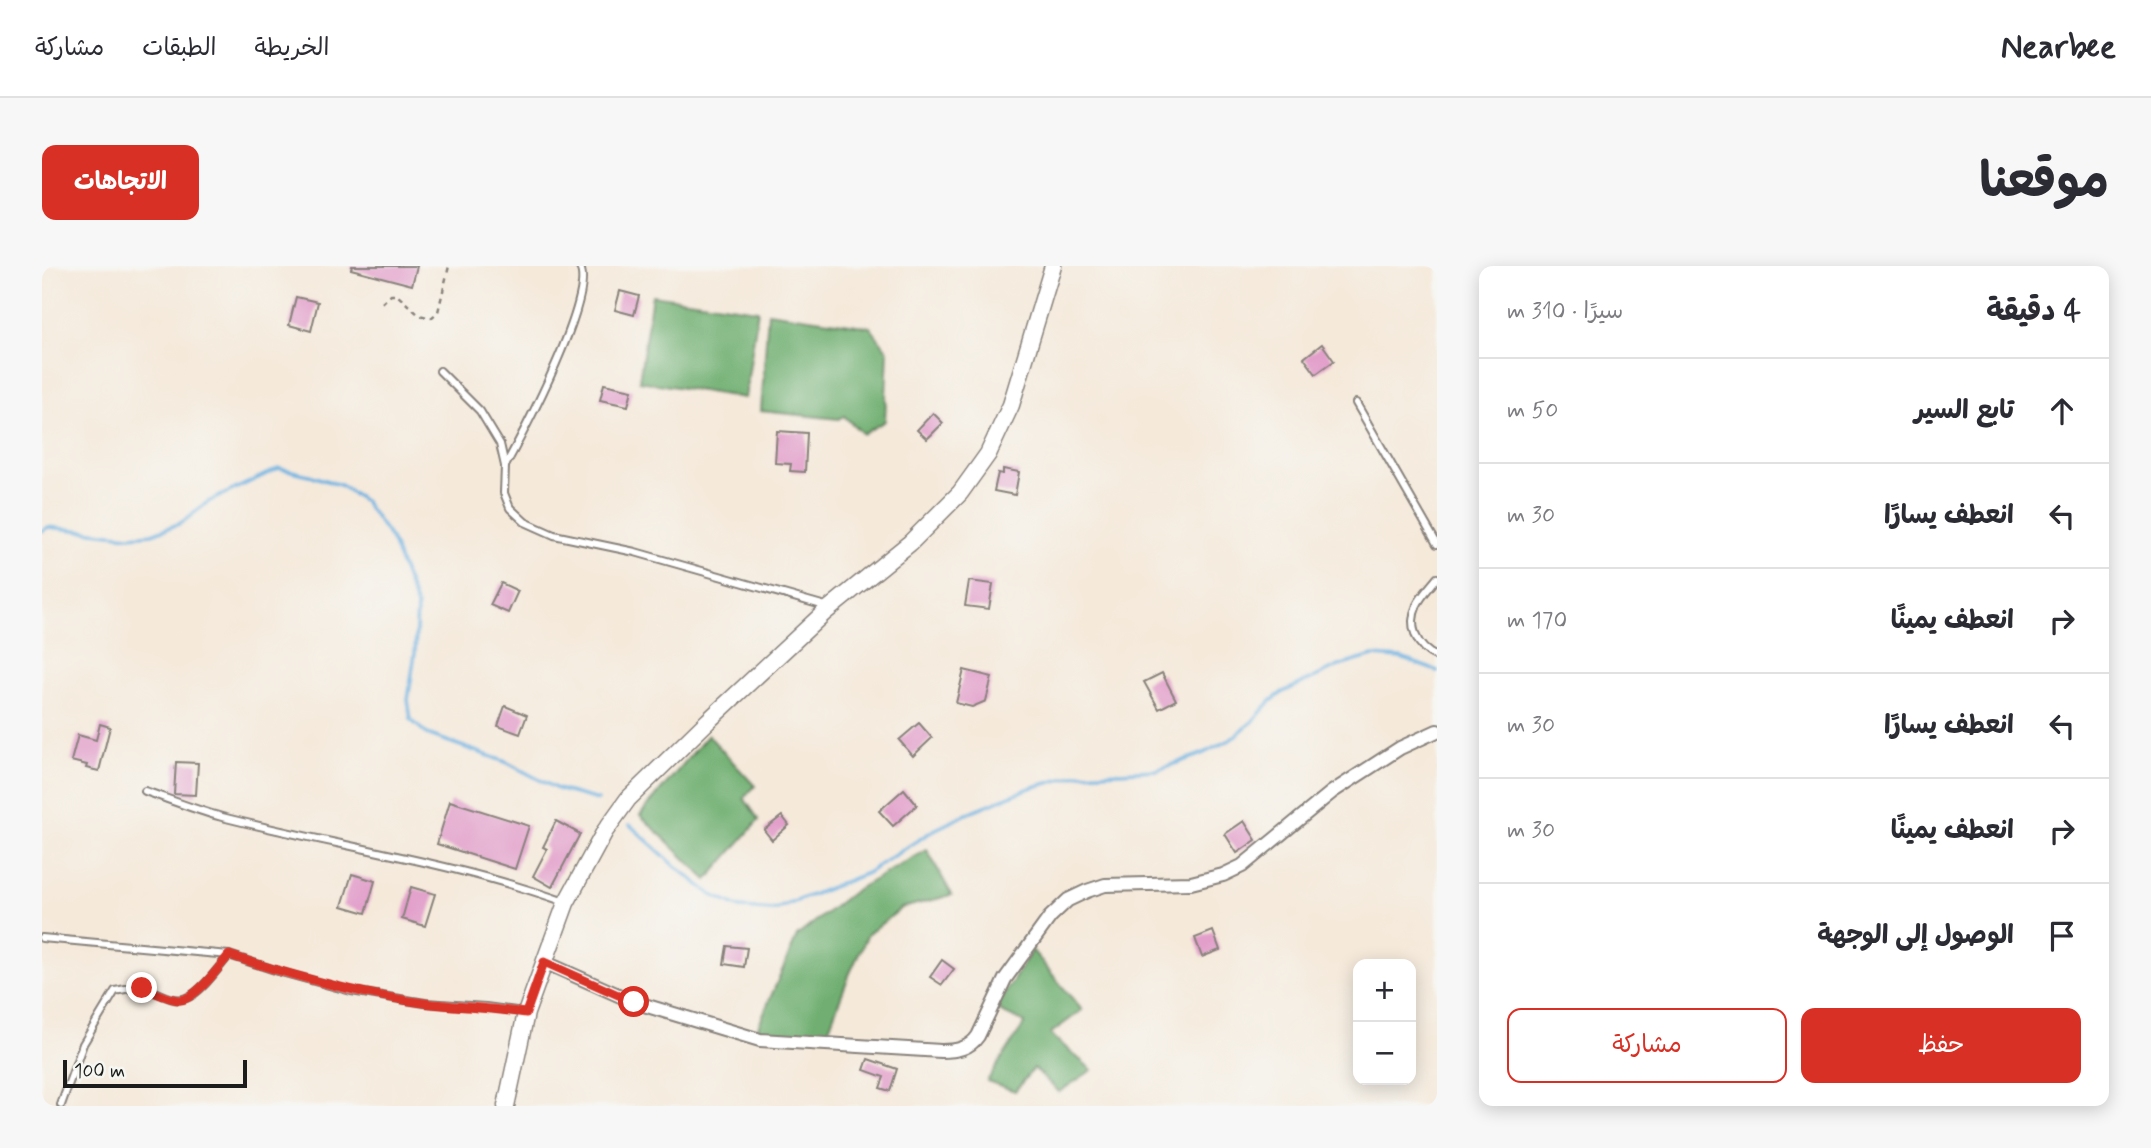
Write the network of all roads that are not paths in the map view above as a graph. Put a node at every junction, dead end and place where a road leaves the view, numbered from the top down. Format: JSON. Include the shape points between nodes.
{"nodes":[{"id":1,"x":579,"y":266,"type":"edge"},
{"id":2,"x":1053,"y":266,"type":"edge"},
{"id":3,"x":440,"y":371,"type":"dead end"},
{"id":4,"x":1356,"y":403,"type":"dead end"},
{"id":5,"x":505,"y":466,"type":"junction"},
{"id":6,"x":1437,"y":544,"type":"edge"},
{"id":7,"x":1437,"y":578,"type":"edge"},
{"id":8,"x":831,"y":607,"type":"junction"},
{"id":9,"x":1437,"y":657,"type":"edge"},
{"id":10,"x":1437,"y":731,"type":"edge"},
{"id":11,"x":145,"y":792,"type":"dead end"},
{"id":12,"x":566,"y":903,"type":"junction"},
{"id":13,"x":42,"y":938,"type":"edge"},
{"id":14,"x":229,"y":955,"type":"junction"},
{"id":15,"x":544,"y":962,"type":"junction"},
{"id":16,"x":526,"y":1013,"type":"junction"},
{"id":17,"x":61,"y":1105,"type":"edge"},
{"id":18,"x":506,"y":1106,"type":"edge"}],
"edges":[{"from":1,"to":5,"type":"lane","via":[[583,283],[567,337]]},
{"from":2,"to":8,"type":"street","via":[[1011,405],[988,454],[960,493],[910,543]]},
{"from":3,"to":5,"type":"lane","via":[[480,411],[500,444]]},
{"from":4,"to":6,"type":"lane"},
{"from":5,"to":8,"type":"lane","via":[[504,493],[510,508],[524,522],[554,535],[635,552]]},
{"from":7,"to":9,"type":"lane","via":[[1417,603],[1413,617],[1418,643]]},
{"from":8,"to":12,"type":"street","via":[[628,799]]},
{"from":10,"to":15,"type":"street","via":[[1400,748],[1332,792],[1242,866],[1223,875],[1191,883],[1105,885],[1068,900],[1005,979],[978,1036],[962,1049],[941,1052],[760,1040],[634,1002]]},
{"from":11,"to":12,"type":"lane","via":[[220,816],[523,887]]},
{"from":12,"to":15,"type":"street"},
{"from":13,"to":14,"type":"lane"},
{"from":14,"to":16,"type":"lane","via":[[351,990]]},
{"from":14,"to":17,"type":"lane","via":[[188,998],[178,1000],[142,988],[115,991],[83,1044]]},
{"from":15,"to":16,"type":"street"},
{"from":16,"to":18,"type":"street"}]}
